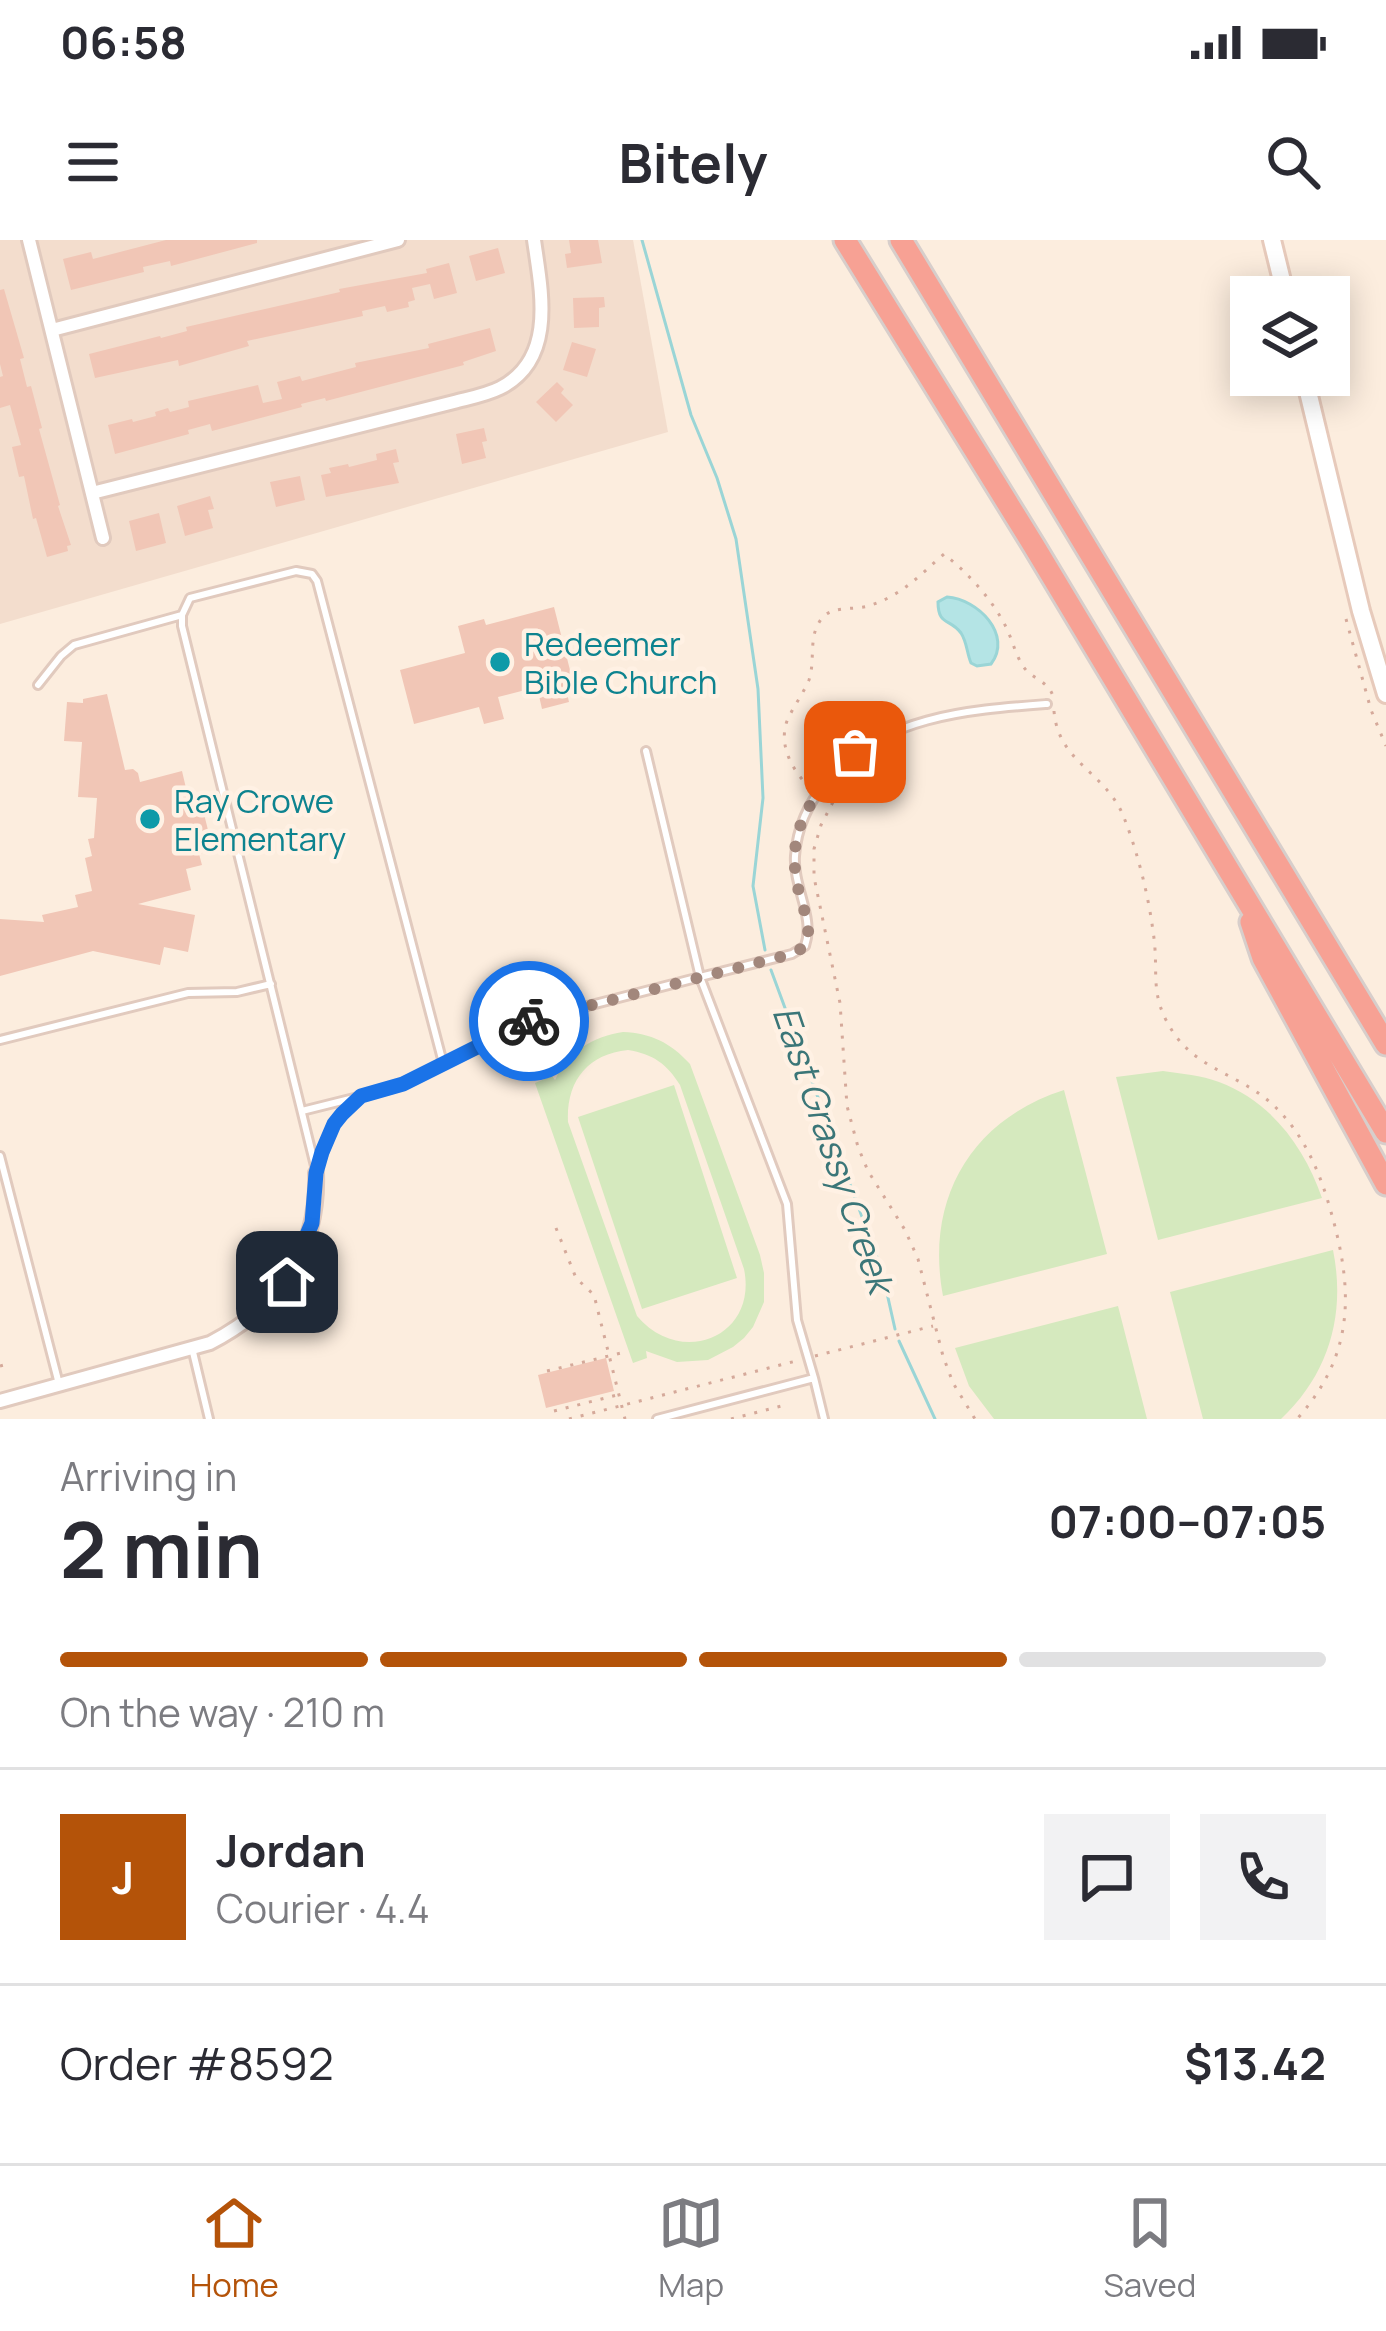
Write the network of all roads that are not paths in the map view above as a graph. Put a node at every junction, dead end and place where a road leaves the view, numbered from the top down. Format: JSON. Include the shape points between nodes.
{"nodes":[{"id":1,"x":29,"y":240,"type":"edge"},
{"id":2,"x":398,"y":240,"type":"edge"},
{"id":3,"x":534,"y":240,"type":"edge"},
{"id":4,"x":845,"y":240,"type":"edge"},
{"id":5,"x":902,"y":240,"type":"edge"},
{"id":6,"x":1272,"y":240,"type":"edge"},
{"id":7,"x":1281,"y":276,"type":"edge"},
{"id":8,"x":52,"y":330,"type":"junction"},
{"id":9,"x":1309,"y":396,"type":"edge"},
{"id":10,"x":92,"y":494,"type":"junction"},
{"id":11,"x":103,"y":538,"type":"dead end"},
{"id":12,"x":182,"y":615,"type":"junction"},
{"id":13,"x":1138,"y":633,"type":"junction"},
{"id":14,"x":38,"y":686,"type":"dead end"},
{"id":15,"x":1386,"y":694,"type":"edge"},
{"id":16,"x":1047,"y":704,"type":"dead end"},
{"id":17,"x":646,"y":751,"type":"dead end"},
{"id":18,"x":1237,"y":882,"type":"junction"},
{"id":19,"x":700,"y":976,"type":"junction"},
{"id":20,"x":271,"y":984,"type":"junction"},
{"id":21,"x":1386,"y":1018,"type":"edge"},
{"id":22,"x":0,"y":1040,"type":"edge"},
{"id":23,"x":1386,"y":1044,"type":"edge"},
{"id":24,"x":443,"y":1064,"type":"junction"},
{"id":25,"x":361,"y":1096,"type":"junction"},
{"id":26,"x":302,"y":1111,"type":"junction"},
{"id":27,"x":1386,"y":1132,"type":"edge"},
{"id":28,"x":0,"y":1156,"type":"edge"},
{"id":29,"x":316,"y":1173,"type":"junction"},
{"id":30,"x":1386,"y":1184,"type":"edge"},
{"id":31,"x":192,"y":1348,"type":"junction"},
{"id":32,"x":814,"y":1378,"type":"junction"},
{"id":33,"x":59,"y":1384,"type":"junction"},
{"id":34,"x":0,"y":1401,"type":"edge"},
{"id":35,"x":209,"y":1419,"type":"edge"},
{"id":36,"x":657,"y":1419,"type":"edge"},
{"id":37,"x":824,"y":1419,"type":"edge"}],
"edges":[{"from":1,"to":8,"type":"street"},
{"from":2,"to":8,"type":"street"},
{"from":3,"to":10,"type":"street","via":[[541,333],[506,386]]},
{"from":4,"to":18,"type":"highway"},
{"from":5,"to":13,"type":"highway"},
{"from":6,"to":7,"type":"street"},
{"from":8,"to":10,"type":"street"},
{"from":9,"to":15,"type":"street"},
{"from":10,"to":11,"type":"street"},
{"from":12,"to":14,"type":"lane","via":[[74,645]]},
{"from":12,"to":20,"type":"lane"},
{"from":12,"to":24,"type":"lane","via":[[190,598],[289,572],[317,581]]},
{"from":13,"to":21,"type":"highway"},
{"from":13,"to":23,"type":"highway"},
{"from":16,"to":19,"type":"lane","via":[[970,710],[910,725],[855,752],[810,802],[799,831],[794,860],[806,946]]},
{"from":17,"to":19,"type":"lane"},
{"from":18,"to":27,"type":"highway"},
{"from":18,"to":30,"type":"highway","via":[[1263,958]]},
{"from":19,"to":24,"type":"lane","via":[[533,1020]]},
{"from":19,"to":32,"type":"lane","via":[[787,1204],[797,1320]]},
{"from":20,"to":22,"type":"lane","via":[[188,993]]},
{"from":20,"to":26,"type":"lane"},
{"from":24,"to":25,"type":"lane"},
{"from":25,"to":26,"type":"lane"},
{"from":25,"to":29,"type":"lane","via":[[334,1124]]},
{"from":26,"to":29,"type":"lane"},
{"from":28,"to":33,"type":"lane"},
{"from":29,"to":31,"type":"street","via":[[312,1223],[287,1282],[231,1332]]},
{"from":31,"to":33,"type":"street"},
{"from":31,"to":35,"type":"lane"},
{"from":32,"to":36,"type":"lane"},
{"from":32,"to":37,"type":"lane"},
{"from":33,"to":34,"type":"street"}]}
